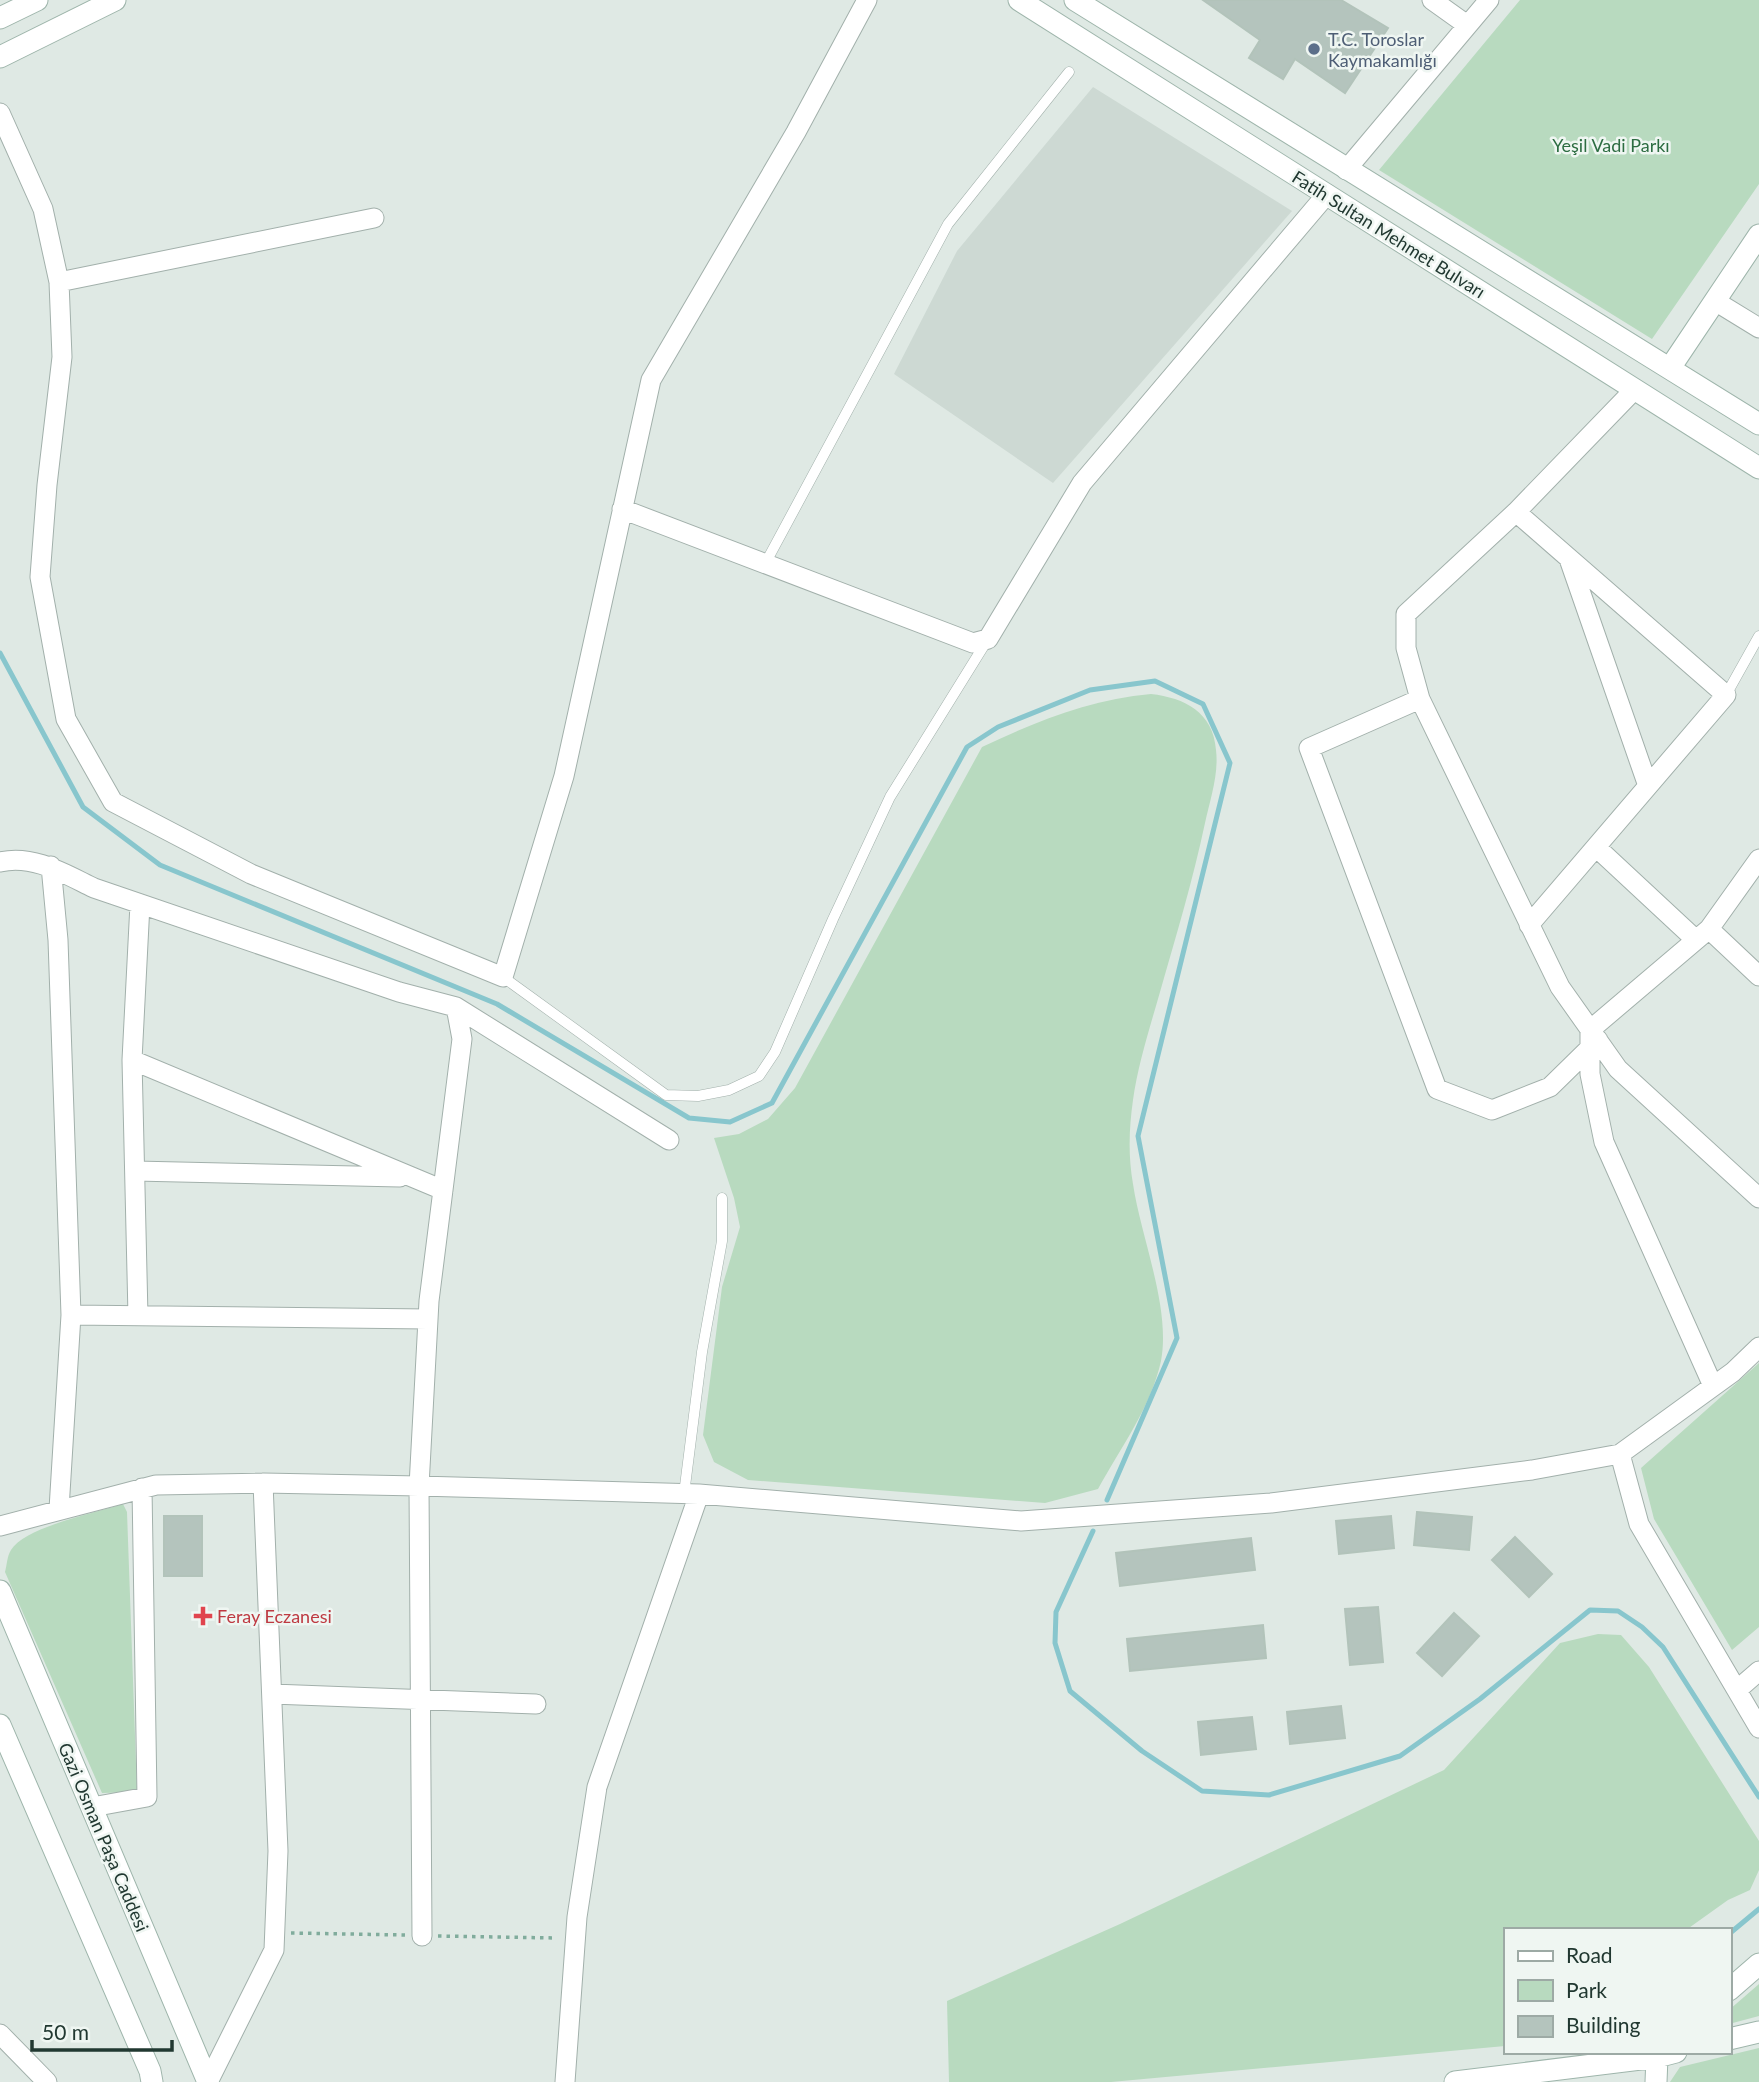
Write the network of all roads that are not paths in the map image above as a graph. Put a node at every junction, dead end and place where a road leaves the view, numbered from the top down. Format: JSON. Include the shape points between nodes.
{"nodes":[{"id":1,"x":115,"y":0,"type":"edge"},
{"id":2,"x":866,"y":0,"type":"edge"},
{"id":3,"x":1019,"y":0,"type":"edge"},
{"id":4,"x":1075,"y":0,"type":"edge"},
{"id":5,"x":1432,"y":0,"type":"edge"},
{"id":6,"x":1489,"y":0,"type":"edge"},
{"id":7,"x":29,"y":2,"type":"edge"},
{"id":8,"x":0,"y":18,"type":"edge"},
{"id":9,"x":1467,"y":26,"type":"junction"},
{"id":10,"x":0,"y":57,"type":"edge"},
{"id":11,"x":1069,"y":72,"type":"dead end"},
{"id":12,"x":0,"y":113,"type":"edge"},
{"id":13,"x":1346,"y":170,"type":"junction"},
{"id":14,"x":1327,"y":194,"type":"junction"},
{"id":15,"x":374,"y":218,"type":"dead end"},
{"id":16,"x":1759,"y":235,"type":"edge"},
{"id":17,"x":58,"y":282,"type":"junction"},
{"id":18,"x":1715,"y":301,"type":"junction"},
{"id":19,"x":1759,"y":328,"type":"edge"},
{"id":20,"x":1670,"y":368,"type":"junction"},
{"id":21,"x":1634,"y":389,"type":"junction"},
{"id":22,"x":1759,"y":424,"type":"edge"},
{"id":23,"x":1759,"y":468,"type":"edge"},
{"id":24,"x":622,"y":509,"type":"junction"},
{"id":25,"x":1516,"y":512,"type":"junction"},
{"id":26,"x":1569,"y":558,"type":"junction"},
{"id":27,"x":765,"y":564,"type":"junction"},
{"id":28,"x":1759,"y":636,"type":"edge"},
{"id":29,"x":988,"y":639,"type":"junction"},
{"id":30,"x":1726,"y":695,"type":"junction"},
{"id":31,"x":1420,"y":699,"type":"junction"},
{"id":32,"x":1648,"y":786,"type":"junction"},
{"id":33,"x":1596,"y":847,"type":"junction"},
{"id":34,"x":1759,"y":859,"type":"edge"},
{"id":35,"x":0,"y":862,"type":"edge"},
{"id":36,"x":51,"y":866,"type":"junction"},
{"id":37,"x":139,"y":904,"type":"junction"},
{"id":38,"x":1529,"y":925,"type":"junction"},
{"id":39,"x":1702,"y":935,"type":"junction"},
{"id":40,"x":1759,"y":976,"type":"edge"},
{"id":41,"x":503,"y":977,"type":"junction"},
{"id":42,"x":456,"y":1007,"type":"junction"},
{"id":43,"x":1593,"y":1039,"type":"junction"},
{"id":44,"x":132,"y":1060,"type":"junction"},
{"id":45,"x":669,"y":1140,"type":"dead end"},
{"id":46,"x":135,"y":1171,"type":"junction"},
{"id":47,"x":411,"y":1177,"type":"junction"},
{"id":48,"x":443,"y":1190,"type":"junction"},
{"id":49,"x":722,"y":1198,"type":"dead end"},
{"id":50,"x":1759,"y":1198,"type":"edge"},
{"id":51,"x":71,"y":1315,"type":"junction"},
{"id":52,"x":138,"y":1316,"type":"junction"},
{"id":53,"x":428,"y":1319,"type":"junction"},
{"id":54,"x":1759,"y":1347,"type":"edge"},
{"id":55,"x":1713,"y":1386,"type":"junction"},
{"id":56,"x":1620,"y":1454,"type":"junction"},
{"id":57,"x":263,"y":1483,"type":"junction"},
{"id":58,"x":419,"y":1486,"type":"junction"},
{"id":59,"x":142,"y":1488,"type":"junction"},
{"id":60,"x":691,"y":1494,"type":"junction"},
{"id":61,"x":59,"y":1509,"type":"junction"},
{"id":62,"x":0,"y":1526,"type":"edge"},
{"id":63,"x":0,"y":1591,"type":"edge"},
{"id":64,"x":1759,"y":1671,"type":"edge"},
{"id":65,"x":1737,"y":1690,"type":"junction"},
{"id":66,"x":272,"y":1694,"type":"junction"},
{"id":67,"x":421,"y":1699,"type":"junction"},
{"id":68,"x":536,"y":1704,"type":"dead end"},
{"id":69,"x":0,"y":1725,"type":"edge"},
{"id":70,"x":1759,"y":1728,"type":"edge"},
{"id":71,"x":92,"y":1807,"type":"junction"},
{"id":72,"x":422,"y":1936,"type":"dead end"},
{"id":73,"x":1759,"y":1964,"type":"edge"},
{"id":74,"x":1731,"y":1988,"type":"edge"},
{"id":75,"x":1759,"y":2032,"type":"edge"},
{"id":76,"x":0,"y":2034,"type":"edge"},
{"id":77,"x":1731,"y":2039,"type":"edge"},
{"id":78,"x":1665,"y":2054,"type":"edge"},
{"id":79,"x":47,"y":2082,"type":"edge"},
{"id":80,"x":152,"y":2082,"type":"edge"},
{"id":81,"x":208,"y":2082,"type":"edge"},
{"id":82,"x":565,"y":2082,"type":"edge"},
{"id":83,"x":1455,"y":2082,"type":"edge"},
{"id":84,"x":1656,"y":2082,"type":"edge"}],
"edges":[{"from":1,"to":10,"type":"street"},
{"from":2,"to":24,"type":"street","via":[[796,132],[652,380]]},
{"from":3,"to":14,"type":"street","name":"Fatih Sultan Mehmet Bulvarı"},
{"from":4,"to":13,"type":"street","name":"Fatih Sultan Mehmet Bulvarı"},
{"from":5,"to":9,"type":"street"},
{"from":6,"to":9,"type":"street"},
{"from":7,"to":8,"type":"street"},
{"from":9,"to":13,"type":"street"},
{"from":11,"to":27,"type":"lane","via":[[948,224]]},
{"from":12,"to":17,"type":"street","via":[[43,209]]},
{"from":13,"to":20,"type":"street","name":"Fatih Sultan Mehmet Bulvarı"},
{"from":14,"to":21,"type":"street","name":"Fatih Sultan Mehmet Bulvarı"},
{"from":14,"to":29,"type":"street","via":[[1082,483]]},
{"from":15,"to":17,"type":"street"},
{"from":16,"to":18,"type":"street"},
{"from":17,"to":41,"type":"street","via":[[62,357],[40,577],[66,719],[113,802],[251,874]]},
{"from":18,"to":19,"type":"street"},
{"from":18,"to":20,"type":"street"},
{"from":20,"to":22,"type":"street","name":"Fatih Sultan Mehmet Bulvarı"},
{"from":21,"to":23,"type":"street","name":"Fatih Sultan Mehmet Bulvarı"},
{"from":21,"to":25,"type":"street"},
{"from":24,"to":27,"type":"street"},
{"from":24,"to":41,"type":"street","via":[[564,776]]},
{"from":25,"to":26,"type":"street"},
{"from":25,"to":31,"type":"street","via":[[1406,614],[1406,649]]},
{"from":26,"to":30,"type":"street"},
{"from":26,"to":32,"type":"street"},
{"from":27,"to":29,"type":"street","via":[[974,643]]},
{"from":28,"to":30,"type":"lane"},
{"from":29,"to":41,"type":"lane","via":[[890,797],[775,1052],[759,1076],[729,1090],[698,1096],[666,1095]]},
{"from":30,"to":32,"type":"street"},
{"from":31,"to":38,"type":"street"},
{"from":31,"to":43,"type":"street","via":[[1308,748],[1437,1089],[1492,1110],[1550,1087]]},
{"from":32,"to":33,"type":"street"},
{"from":33,"to":38,"type":"street"},
{"from":33,"to":39,"type":"street"},
{"from":34,"to":39,"type":"street"},
{"from":35,"to":36,"type":"street"},
{"from":36,"to":37,"type":"street"},
{"from":36,"to":51,"type":"street","via":[[58,940]]},
{"from":37,"to":42,"type":"street"},
{"from":37,"to":44,"type":"street"},
{"from":38,"to":43,"type":"street"},
{"from":39,"to":40,"type":"street"},
{"from":39,"to":43,"type":"street"},
{"from":42,"to":45,"type":"street"},
{"from":42,"to":48,"type":"street","via":[[462,1039]]},
{"from":43,"to":50,"type":"street","via":[[1618,1069]]},
{"from":43,"to":55,"type":"street","via":[[1590,1074],[1604,1142]]},
{"from":44,"to":46,"type":"street"},
{"from":44,"to":47,"type":"street"},
{"from":46,"to":47,"type":"street"},
{"from":46,"to":52,"type":"street"},
{"from":47,"to":48,"type":"street"},
{"from":48,"to":53,"type":"street"},
{"from":49,"to":60,"type":"lane","via":[[722,1241],[702,1352]]},
{"from":51,"to":52,"type":"street"},
{"from":51,"to":61,"type":"street"},
{"from":52,"to":53,"type":"street"},
{"from":53,"to":58,"type":"street"},
{"from":54,"to":55,"type":"street"},
{"from":55,"to":56,"type":"street"},
{"from":56,"to":60,"type":"street","via":[[1532,1470],[1271,1503],[1021,1521]]},
{"from":56,"to":65,"type":"street","via":[[1639,1524]]},
{"from":57,"to":58,"type":"street"},
{"from":57,"to":59,"type":"street"},
{"from":57,"to":66,"type":"street"},
{"from":58,"to":60,"type":"street"},
{"from":58,"to":67,"type":"street"},
{"from":59,"to":61,"type":"street"},
{"from":59,"to":71,"type":"street","via":[[147,1797]]},
{"from":60,"to":82,"type":"street","via":[[597,1787],[576,1917]]},
{"from":61,"to":62,"type":"street"},
{"from":63,"to":71,"type":"street","name":"Gazi Osman Paşa Caddesi"},
{"from":64,"to":65,"type":"street"},
{"from":65,"to":70,"type":"street"},
{"from":66,"to":67,"type":"street"},
{"from":66,"to":81,"type":"street","via":[[278,1851],[274,1950]]},
{"from":67,"to":68,"type":"street"},
{"from":67,"to":72,"type":"street"},
{"from":69,"to":80,"type":"street"},
{"from":71,"to":81,"type":"street","name":"Gazi Osman Paşa Caddesi"},
{"from":73,"to":74,"type":"street"},
{"from":75,"to":77,"type":"street"},
{"from":76,"to":79,"type":"street"},
{"from":78,"to":83,"type":"street"},
{"from":78,"to":84,"type":"street"}]}
